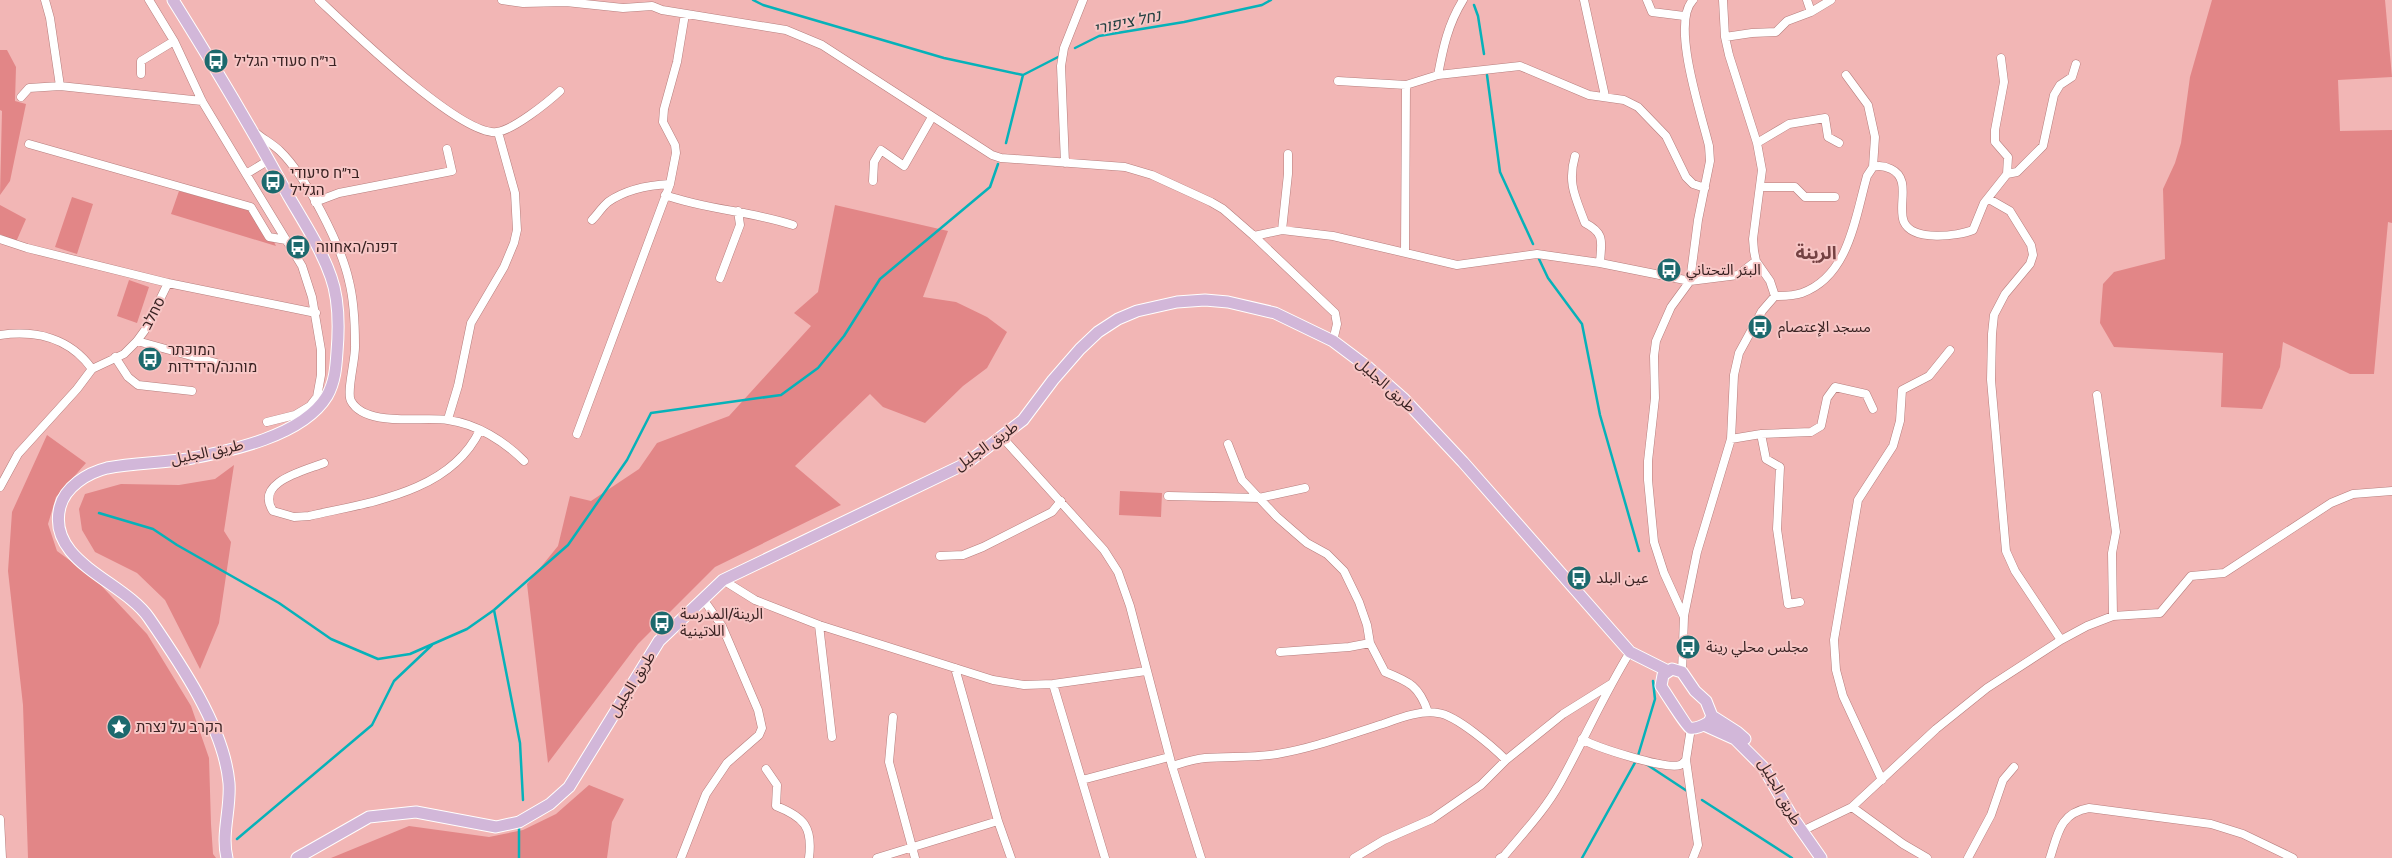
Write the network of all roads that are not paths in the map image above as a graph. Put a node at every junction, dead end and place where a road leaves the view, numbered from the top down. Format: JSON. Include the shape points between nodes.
{"nodes":[{"id":1,"x":45,"y":0,"type":"edge"},
{"id":2,"x":149,"y":0,"type":"edge"},
{"id":3,"x":173,"y":0,"type":"edge"},
{"id":4,"x":319,"y":0,"type":"edge"},
{"id":5,"x":504,"y":0,"type":"edge"},
{"id":6,"x":1083,"y":0,"type":"edge"},
{"id":7,"x":1463,"y":0,"type":"edge"},
{"id":8,"x":1584,"y":0,"type":"edge"},
{"id":9,"x":1648,"y":0,"type":"edge"},
{"id":10,"x":1724,"y":0,"type":"edge"},
{"id":11,"x":1807,"y":0,"type":"edge"},
{"id":12,"x":1831,"y":0,"type":"edge"},
{"id":13,"x":1691,"y":1,"type":"edge"},
{"id":14,"x":651,"y":3,"type":"edge"},
{"id":15,"x":1811,"y":12,"type":"junction"},
{"id":16,"x":685,"y":14,"type":"junction"},
{"id":17,"x":1684,"y":16,"type":"junction"},
{"id":18,"x":1725,"y":37,"type":"junction"},
{"id":19,"x":174,"y":41,"type":"junction"},
{"id":20,"x":2001,"y":58,"type":"dead end"},
{"id":21,"x":2076,"y":64,"type":"dead end"},
{"id":22,"x":141,"y":74,"type":"dead end"},
{"id":23,"x":1438,"y":75,"type":"junction"},
{"id":24,"x":1846,"y":75,"type":"dead end"},
{"id":25,"x":1338,"y":81,"type":"dead end"},
{"id":26,"x":1406,"y":85,"type":"junction"},
{"id":27,"x":60,"y":86,"type":"junction"},
{"id":28,"x":560,"y":91,"type":"dead end"},
{"id":29,"x":1605,"y":96,"type":"junction"},
{"id":30,"x":21,"y":97,"type":"dead end"},
{"id":31,"x":202,"y":101,"type":"junction"},
{"id":32,"x":932,"y":117,"type":"junction"},
{"id":33,"x":250,"y":128,"type":"junction"},
{"id":34,"x":498,"y":132,"type":"junction"},
{"id":35,"x":1757,"y":143,"type":"junction"},
{"id":36,"x":1839,"y":143,"type":"dead end"},
{"id":37,"x":28,"y":144,"type":"dead end"},
{"id":38,"x":447,"y":149,"type":"dead end"},
{"id":39,"x":1288,"y":154,"type":"dead end"},
{"id":40,"x":1575,"y":156,"type":"dead end"},
{"id":41,"x":269,"y":160,"type":"junction"},
{"id":42,"x":1065,"y":164,"type":"junction"},
{"id":43,"x":1873,"y":167,"type":"junction"},
{"id":44,"x":246,"y":174,"type":"junction"},
{"id":45,"x":2007,"y":174,"type":"junction"},
{"id":46,"x":873,"y":181,"type":"dead end"},
{"id":47,"x":670,"y":184,"type":"junction"},
{"id":48,"x":1760,"y":187,"type":"junction"},
{"id":49,"x":1704,"y":188,"type":"junction"},
{"id":50,"x":665,"y":195,"type":"junction"},
{"id":51,"x":1835,"y":197,"type":"dead end"},
{"id":52,"x":1989,"y":199,"type":"junction"},
{"id":53,"x":315,"y":202,"type":"junction"},
{"id":54,"x":738,"y":210,"type":"junction"},
{"id":55,"x":592,"y":220,"type":"dead end"},
{"id":56,"x":792,"y":225,"type":"dead end"},
{"id":57,"x":1282,"y":230,"type":"junction"},
{"id":58,"x":1254,"y":236,"type":"junction"},
{"id":59,"x":0,"y":239,"type":"edge"},
{"id":60,"x":286,"y":240,"type":"junction"},
{"id":61,"x":1405,"y":252,"type":"junction"},
{"id":62,"x":1756,"y":261,"type":"junction"},
{"id":63,"x":1600,"y":263,"type":"junction"},
{"id":64,"x":720,"y":278,"type":"dead end"},
{"id":65,"x":1690,"y":281,"type":"junction"},
{"id":66,"x":168,"y":283,"type":"junction"},
{"id":67,"x":1775,"y":296,"type":"junction"},
{"id":68,"x":316,"y":314,"type":"junction"},
{"id":69,"x":0,"y":335,"type":"edge"},
{"id":70,"x":137,"y":341,"type":"junction"},
{"id":71,"x":1333,"y":341,"type":"junction"},
{"id":72,"x":1950,"y":350,"type":"dead end"},
{"id":73,"x":115,"y":357,"type":"junction"},
{"id":74,"x":231,"y":367,"type":"dead end"},
{"id":75,"x":92,"y":369,"type":"junction"},
{"id":76,"x":192,"y":392,"type":"dead end"},
{"id":77,"x":2097,"y":395,"type":"dead end"},
{"id":78,"x":1873,"y":409,"type":"dead end"},
{"id":79,"x":448,"y":420,"type":"junction"},
{"id":80,"x":267,"y":422,"type":"dead end"},
{"id":81,"x":480,"y":430,"type":"junction"},
{"id":82,"x":576,"y":434,"type":"dead end"},
{"id":83,"x":1761,"y":434,"type":"junction"},
{"id":84,"x":1002,"y":437,"type":"junction"},
{"id":85,"x":1731,"y":439,"type":"junction"},
{"id":86,"x":1228,"y":444,"type":"dead end"},
{"id":87,"x":524,"y":461,"type":"dead end"},
{"id":88,"x":324,"y":463,"type":"dead end"},
{"id":89,"x":0,"y":487,"type":"edge"},
{"id":90,"x":1305,"y":488,"type":"dead end"},
{"id":91,"x":2392,"y":491,"type":"edge"},
{"id":92,"x":1168,"y":496,"type":"dead end"},
{"id":93,"x":1259,"y":498,"type":"junction"},
{"id":94,"x":1061,"y":501,"type":"junction"},
{"id":95,"x":940,"y":556,"type":"dead end"},
{"id":96,"x":723,"y":580,"type":"junction"},
{"id":97,"x":703,"y":599,"type":"junction"},
{"id":98,"x":1800,"y":602,"type":"dead end"},
{"id":99,"x":2113,"y":616,"type":"junction"},
{"id":100,"x":1684,"y":617,"type":"junction"},
{"id":101,"x":819,"y":625,"type":"junction"},
{"id":102,"x":2061,"y":640,"type":"junction"},
{"id":103,"x":1370,"y":643,"type":"junction"},
{"id":104,"x":1280,"y":652,"type":"dead end"},
{"id":105,"x":1634,"y":655,"type":"junction"},
{"id":106,"x":955,"y":668,"type":"junction"},
{"id":107,"x":1146,"y":671,"type":"junction"},
{"id":108,"x":1668,"y":671,"type":"junction"},
{"id":109,"x":1682,"y":672,"type":"junction"},
{"id":110,"x":1661,"y":683,"type":"junction"},
{"id":111,"x":1053,"y":684,"type":"junction"},
{"id":112,"x":1610,"y":684,"type":"junction"},
{"id":113,"x":1428,"y":712,"type":"junction"},
{"id":114,"x":1712,"y":716,"type":"junction"},
{"id":115,"x":893,"y":717,"type":"dead end"},
{"id":116,"x":1704,"y":725,"type":"junction"},
{"id":117,"x":1691,"y":728,"type":"junction"},
{"id":118,"x":832,"y":737,"type":"dead end"},
{"id":119,"x":1582,"y":739,"type":"junction"},
{"id":120,"x":1169,"y":758,"type":"junction"},
{"id":121,"x":1506,"y":760,"type":"junction"},
{"id":122,"x":1686,"y":760,"type":"junction"},
{"id":123,"x":1172,"y":766,"type":"junction"},
{"id":124,"x":2014,"y":767,"type":"dead end"},
{"id":125,"x":766,"y":769,"type":"dead end"},
{"id":126,"x":1082,"y":780,"type":"junction"},
{"id":127,"x":1882,"y":780,"type":"junction"},
{"id":128,"x":1852,"y":807,"type":"junction"},
{"id":129,"x":0,"y":818,"type":"edge"},
{"id":130,"x":998,"y":821,"type":"junction"},
{"id":131,"x":1802,"y":830,"type":"junction"},
{"id":132,"x":912,"y":847,"type":"junction"},
{"id":133,"x":2,"y":858,"type":"edge"},
{"id":134,"x":227,"y":858,"type":"edge"},
{"id":135,"x":297,"y":858,"type":"edge"},
{"id":136,"x":681,"y":858,"type":"edge"},
{"id":137,"x":809,"y":858,"type":"edge"},
{"id":138,"x":877,"y":858,"type":"edge"},
{"id":139,"x":915,"y":858,"type":"edge"},
{"id":140,"x":1011,"y":858,"type":"edge"},
{"id":141,"x":1105,"y":858,"type":"edge"},
{"id":142,"x":1201,"y":858,"type":"edge"},
{"id":143,"x":1354,"y":858,"type":"edge"},
{"id":144,"x":1500,"y":858,"type":"edge"},
{"id":145,"x":1693,"y":858,"type":"edge"},
{"id":146,"x":1821,"y":858,"type":"edge"},
{"id":147,"x":1927,"y":858,"type":"edge"},
{"id":148,"x":1968,"y":858,"type":"edge"},
{"id":149,"x":2050,"y":858,"type":"edge"},
{"id":150,"x":2293,"y":858,"type":"edge"}],
"edges":[{"from":1,"to":27,"type":"street"},
{"from":2,"to":19,"type":"street"},
{"from":3,"to":33,"type":"main road","name":"طريق الجليل"},
{"from":4,"to":34,"type":"street","via":[[439,105],[479,129]]},
{"from":5,"to":14,"type":"street","via":[[623,8]]},
{"from":6,"to":42,"type":"street","via":[[1060,66]]},
{"from":7,"to":23,"type":"street","via":[[1446,35]]},
{"from":8,"to":29,"type":"street"},
{"from":9,"to":17,"type":"street","via":[[1652,12]]},
{"from":10,"to":18,"type":"street"},
{"from":11,"to":15,"type":"street"},
{"from":12,"to":15,"type":"street"},
{"from":13,"to":17,"type":"street"},
{"from":14,"to":16,"type":"street"},
{"from":15,"to":18,"type":"street","via":[[1788,21],[1776,32]]},
{"from":16,"to":32,"type":"street","via":[[786,30],[822,45]]},
{"from":16,"to":47,"type":"street","via":[[677,62],[664,109],[664,122],[676,153]]},
{"from":17,"to":49,"type":"street","via":[[1684,42],[1709,146],[1710,161]]},
{"from":18,"to":35,"type":"street"},
{"from":19,"to":22,"type":"street","via":[[141,61]]},
{"from":19,"to":31,"type":"street"},
{"from":20,"to":45,"type":"street","via":[[2004,82],[1994,130],[1995,142],[2008,157]]},
{"from":21,"to":45,"type":"street","via":[[2072,77],[2060,85],[2054,95],[2043,146],[2017,172]]},
{"from":23,"to":26,"type":"street"},
{"from":23,"to":29,"type":"street","via":[[1520,66],[1589,95]]},
{"from":24,"to":43,"type":"street","via":[[1868,105],[1875,137]]},
{"from":25,"to":26,"type":"street"},
{"from":26,"to":61,"type":"street"},
{"from":27,"to":30,"type":"street","via":[[29,88]]},
{"from":27,"to":31,"type":"street"},
{"from":28,"to":34,"type":"street","via":[[539,110]]},
{"from":29,"to":49,"type":"street","via":[[1638,107],[1666,136],[1686,177]]},
{"from":31,"to":44,"type":"street"},
{"from":32,"to":42,"type":"street","via":[[982,150],[1001,158]]},
{"from":32,"to":46,"type":"street","via":[[904,166],[881,150],[874,162]]},
{"from":33,"to":41,"type":"main road","name":"طريق الجليل"},
{"from":33,"to":53,"type":"street","via":[[280,151]]},
{"from":34,"to":79,"type":"street","via":[[515,193],[514,243],[472,323]]},
{"from":35,"to":36,"type":"street","via":[[1789,124],[1824,118],[1828,137]]},
{"from":35,"to":48,"type":"street","via":[[1762,170]]},
{"from":37,"to":60,"type":"street","via":[[251,207],[269,237]]},
{"from":38,"to":53,"type":"street","via":[[452,171],[339,193]]},
{"from":39,"to":57,"type":"street"},
{"from":40,"to":63,"type":"street","via":[[1571,181],[1574,195],[1585,223],[1598,230],[1601,237]]},
{"from":41,"to":44,"type":"street"},
{"from":41,"to":134,"type":"main road","name":"طريق الجليل","via":[[332,278],[338,338],[336,373],[327,396],[312,414],[264,440],[188,458],[104,469],[80,480],[65,493],[58,525],[65,544],[84,565],[120,589],[144,611],[178,660],[209,716],[229,780],[230,807],[224,848]]},
{"from":42,"to":58,"type":"street","via":[[1125,168],[1152,175],[1211,202]]},
{"from":43,"to":52,"type":"street","via":[[1883,166],[1896,172],[1903,185],[1904,223],[1920,233],[1951,236],[1973,230],[1984,203]]},
{"from":43,"to":67,"type":"street","via":[[1867,176],[1849,244],[1836,266],[1815,288],[1800,294]]},
{"from":44,"to":60,"type":"street"},
{"from":45,"to":52,"type":"street"},
{"from":47,"to":50,"type":"street"},
{"from":47,"to":55,"type":"street","via":[[649,186],[608,202]]},
{"from":48,"to":51,"type":"street","via":[[1795,187],[1805,197]]},
{"from":48,"to":62,"type":"street","via":[[1753,238]]},
{"from":49,"to":65,"type":"street"},
{"from":50,"to":54,"type":"street","via":[[707,207]]},
{"from":50,"to":82,"type":"street"},
{"from":52,"to":102,"type":"street","via":[[2010,211],[2033,255],[2030,264],[2001,301],[1994,315],[1992,334],[1991,380],[2006,551],[2015,571]]},
{"from":53,"to":79,"type":"street","via":[[345,265],[350,283],[356,347],[350,401],[374,416]]},
{"from":54,"to":56,"type":"street"},
{"from":54,"to":64,"type":"street","via":[[740,226]]},
{"from":57,"to":58,"type":"street"},
{"from":57,"to":61,"type":"street","via":[[1332,236]]},
{"from":58,"to":71,"type":"street","via":[[1335,313],[1337,324]]},
{"from":59,"to":66,"type":"street","name":"סחלב"},
{"from":60,"to":68,"type":"street","via":[[302,266]]},
{"from":61,"to":63,"type":"street","via":[[1456,265],[1537,254]]},
{"from":62,"to":65,"type":"street","via":[[1738,275]]},
{"from":62,"to":67,"type":"street","via":[[1770,281]]},
{"from":63,"to":65,"type":"street"},
{"from":65,"to":100,"type":"street","via":[[1671,306],[1656,341],[1655,398],[1648,471],[1654,542]]},
{"from":66,"to":68,"type":"street"},
{"from":66,"to":70,"type":"street","name":"סחלב"},
{"from":67,"to":85,"type":"street","via":[[1762,311],[1739,353],[1734,376]]},
{"from":68,"to":80,"type":"street","via":[[322,350],[317,397],[310,406],[295,415]]},
{"from":69,"to":75,"type":"street","via":[[42,334],[65,343],[84,357]]},
{"from":70,"to":73,"type":"street","name":"סחלב","via":[[124,354]]},
{"from":70,"to":74,"type":"street"},
{"from":71,"to":84,"type":"main road","name":"طريق الجليل","via":[[1275,313],[1228,302],[1177,302],[1137,311],[1112,323],[1080,349],[1023,420]]},
{"from":71,"to":105,"type":"main road","name":"طريق الجليل","via":[[1410,405]]},
{"from":72,"to":127,"type":"street","via":[[1929,376],[1902,390],[1900,421],[1893,446],[1858,500],[1834,640],[1842,696]]},
{"from":73,"to":75,"type":"street","name":"סחלב"},
{"from":73,"to":76,"type":"street","via":[[128,377],[138,385]]},
{"from":75,"to":89,"type":"street","name":"סחלב","via":[[77,390],[35,432],[18,454]]},
{"from":77,"to":99,"type":"street","via":[[2116,532],[2112,554]]},
{"from":78,"to":83,"type":"street","via":[[1866,394],[1834,388],[1827,398],[1821,426],[1811,432]]},
{"from":79,"to":81,"type":"street"},
{"from":81,"to":87,"type":"street","via":[[509,447]]},
{"from":81,"to":88,"type":"street","via":[[476,440],[454,465],[426,483],[400,493],[309,516],[294,517],[273,511],[268,495],[273,486]]},
{"from":83,"to":85,"type":"street"},
{"from":83,"to":98,"type":"street","via":[[1766,459],[1780,468],[1777,529],[1788,604]]},
{"from":84,"to":94,"type":"street"},
{"from":84,"to":96,"type":"main road","name":"طريق الجليل","via":[[967,464]]},
{"from":85,"to":100,"type":"street","via":[[1698,552]]},
{"from":86,"to":93,"type":"street","via":[[1242,480]]},
{"from":90,"to":93,"type":"street"},
{"from":91,"to":99,"type":"street","via":[[2353,494],[2330,503],[2224,573],[2191,576],[2160,613]]},
{"from":92,"to":93,"type":"street"},
{"from":93,"to":103,"type":"street","via":[[1307,543],[1327,554],[1344,571],[1359,602]]},
{"from":94,"to":95,"type":"street","via":[[1052,512],[983,547],[963,554]]},
{"from":94,"to":107,"type":"street","via":[[1104,550],[1118,572]]},
{"from":96,"to":97,"type":"main road","name":"طريق الجليل"},
{"from":96,"to":101,"type":"street","via":[[755,600]]},
{"from":97,"to":135,"type":"main road","name":"طريق الجليل","via":[[659,641],[568,786],[550,804],[519,822],[496,827],[416,812],[369,817]]},
{"from":97,"to":136,"type":"street","via":[[722,626],[758,710],[762,728],[759,736],[727,763],[706,794]]},
{"from":99,"to":102,"type":"street"},
{"from":100,"to":109,"type":"street"},
{"from":101,"to":106,"type":"street"},
{"from":101,"to":118,"type":"street"},
{"from":102,"to":127,"type":"street","via":[[1987,688],[1936,728]]},
{"from":103,"to":104,"type":"street"},
{"from":103,"to":113,"type":"street","via":[[1385,672],[1412,683]]},
{"from":105,"to":108,"type":"main road","name":"طريق الجليل"},
{"from":105,"to":110,"type":"main road","name":"طريق الجليل"},
{"from":105,"to":112,"type":"street"},
{"from":106,"to":111,"type":"street","via":[[993,680],[1024,685]]},
{"from":106,"to":130,"type":"street"},
{"from":107,"to":111,"type":"street"},
{"from":107,"to":120,"type":"street"},
{"from":108,"to":109,"type":"main road","name":"طريق الجليل","via":[[1677,669]]},
{"from":108,"to":110,"type":"main road"},
{"from":109,"to":114,"type":"main road","via":[[1706,701]]},
{"from":110,"to":117,"type":"main road","name":"طريق الجليل"},
{"from":111,"to":126,"type":"street"},
{"from":112,"to":119,"type":"street"},
{"from":112,"to":121,"type":"street","via":[[1564,714]]},
{"from":113,"to":121,"type":"street","via":[[1449,717],[1491,744]]},
{"from":113,"to":123,"type":"street","via":[[1278,754],[1205,758]]},
{"from":114,"to":116,"type":"main road"},
{"from":114,"to":131,"type":"main road","name":"طريق الجليل","via":[[1737,732],[1765,760]]},
{"from":115,"to":132,"type":"street","via":[[889,762]]},
{"from":116,"to":117,"type":"main road"},
{"from":116,"to":131,"type":"main road","name":"طريق الجليل","via":[[1735,739],[1763,767]]},
{"from":117,"to":122,"type":"street"},
{"from":119,"to":122,"type":"street","via":[[1592,746],[1671,766]]},
{"from":119,"to":144,"type":"street","via":[[1542,810]]},
{"from":120,"to":123,"type":"street"},
{"from":120,"to":126,"type":"street"},
{"from":121,"to":143,"type":"street","via":[[1481,785],[1432,818]]},
{"from":122,"to":145,"type":"street","via":[[1698,845]]},
{"from":123,"to":142,"type":"street"},
{"from":124,"to":148,"type":"street","via":[[2003,780],[1991,816]]},
{"from":125,"to":137,"type":"street","via":[[777,785],[776,806],[802,820],[809,834]]},
{"from":126,"to":141,"type":"street"},
{"from":127,"to":128,"type":"street"},
{"from":128,"to":131,"type":"street"},
{"from":128,"to":147,"type":"street"},
{"from":129,"to":133,"type":"street"},
{"from":130,"to":132,"type":"street"},
{"from":130,"to":140,"type":"street"},
{"from":131,"to":146,"type":"main road","name":"طريق الجليل"},
{"from":132,"to":138,"type":"street"},
{"from":132,"to":139,"type":"street"},
{"from":149,"to":150,"type":"street","via":[[2066,818],[2078,810],[2095,808],[2212,824],[2243,834]]}]}
